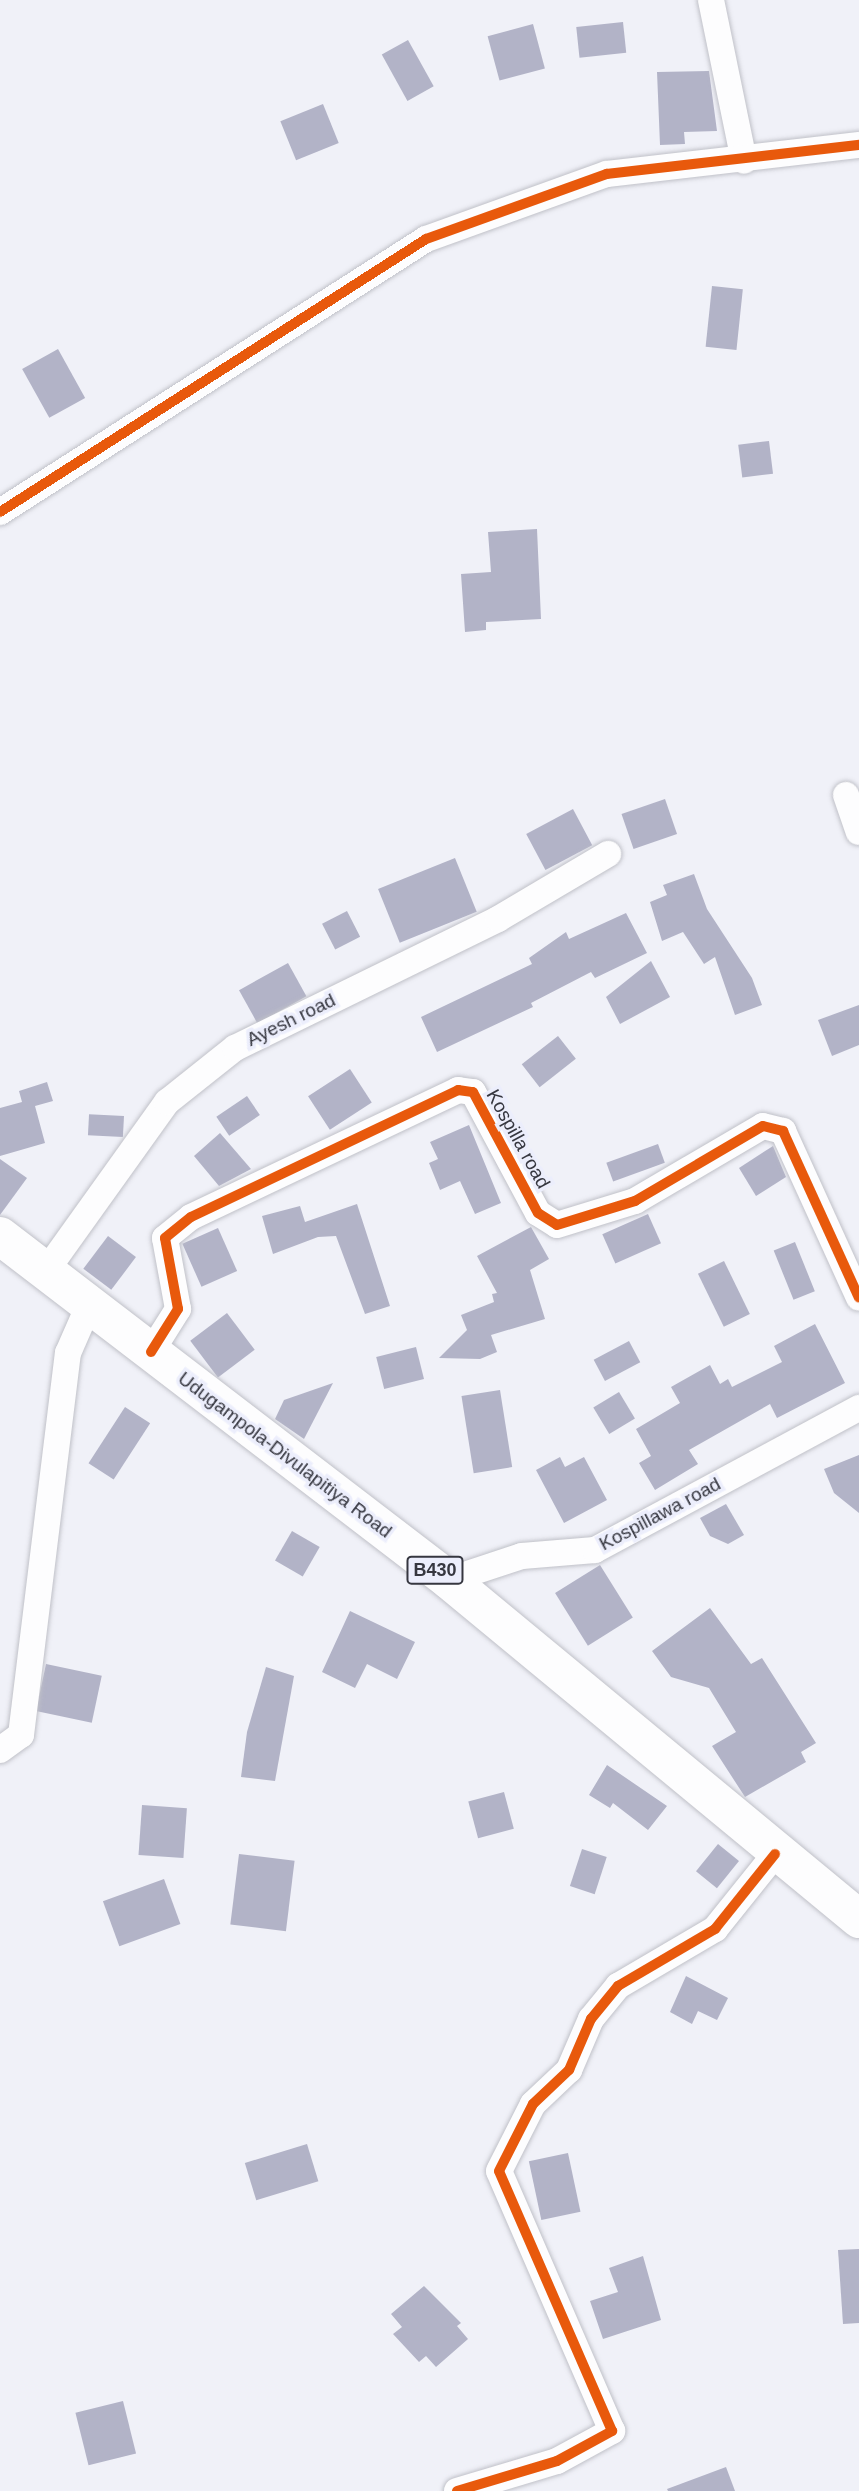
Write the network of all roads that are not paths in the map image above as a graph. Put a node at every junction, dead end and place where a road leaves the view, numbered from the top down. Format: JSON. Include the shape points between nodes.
{"nodes":[{"id":1,"x":711,"y":0,"type":"edge"},
{"id":2,"x":859,"y":145,"type":"edge"},
{"id":3,"x":744,"y":160,"type":"junction"},
{"id":4,"x":0,"y":512,"type":"edge"},
{"id":5,"x":846,"y":795,"type":"dead end"},
{"id":6,"x":859,"y":832,"type":"edge"},
{"id":7,"x":608,"y":854,"type":"dead end"},
{"id":8,"x":0,"y":1236,"type":"edge"},
{"id":9,"x":46,"y":1271,"type":"junction"},
{"id":10,"x":859,"y":1298,"type":"edge"},
{"id":11,"x":89,"y":1305,"type":"junction"},
{"id":12,"x":151,"y":1352,"type":"junction"},
{"id":13,"x":859,"y":1408,"type":"edge"},
{"id":14,"x":449,"y":1580,"type":"junction"},
{"id":15,"x":0,"y":1750,"type":"edge"},
{"id":16,"x":775,"y":1854,"type":"junction"},
{"id":17,"x":859,"y":1919,"type":"edge"},
{"id":18,"x":457,"y":2491,"type":"edge"}],
"edges":[{"from":1,"to":3,"type":"street"},
{"from":2,"to":3,"type":"street"},
{"from":3,"to":4,"type":"street","via":[[607,174],[426,239]]},
{"from":5,"to":6,"type":"street"},
{"from":7,"to":9,"type":"street","name":"Ayesh road","via":[[498,919],[235,1048],[167,1102]]},
{"from":8,"to":9,"type":"main road","name":"Udugampola-Divulapitiya Road","number":"B430"},
{"from":9,"to":11,"type":"main road","name":"Udugampola-Divulapitiya Road","number":"B430"},
{"from":10,"to":12,"type":"street","name":"Kospilla road","via":[[783,1131],[762,1126],[635,1201],[557,1225],[538,1213],[473,1092],[458,1090],[191,1217],[165,1238],[178,1309]]},
{"from":11,"to":12,"type":"main road","name":"Udugampola-Divulapitiya Road","number":"B430"},
{"from":11,"to":15,"type":"street","via":[[68,1353],[22,1735]]},
{"from":12,"to":14,"type":"main road","name":"Udugampola-Divulapitiya Road","number":"B430"},
{"from":13,"to":14,"type":"street","name":"Kospillawa road","via":[[595,1550],[522,1556]]},
{"from":14,"to":16,"type":"main road","name":"Udugampola-Divulapitiya Road","number":"B430"},
{"from":16,"to":17,"type":"main road","name":"Udugampola-Divulapitiya Road","number":"B430"},
{"from":16,"to":18,"type":"street","via":[[715,1929],[618,1986],[591,2019],[569,2070],[533,2104],[499,2171],[612,2431],[557,2461]]}]}
